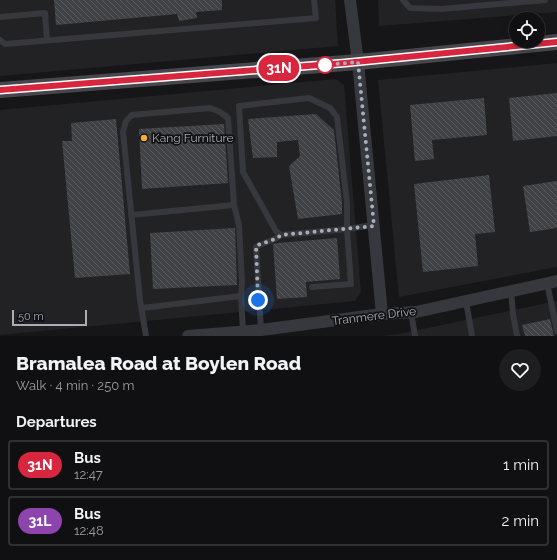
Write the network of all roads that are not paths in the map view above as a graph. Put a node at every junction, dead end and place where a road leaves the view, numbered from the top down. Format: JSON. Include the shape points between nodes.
{"nodes":[{"id":1,"x":314,"y":0,"type":"edge"},
{"id":2,"x":350,"y":0,"type":"edge"},
{"id":3,"x":403,"y":0,"type":"edge"},
{"id":4,"x":545,"y":0,"type":"edge"},
{"id":5,"x":0,"y":17,"type":"edge"},
{"id":6,"x":0,"y":40,"type":"edge"},
{"id":7,"x":47,"y":40,"type":"junction"},
{"id":8,"x":557,"y":42,"type":"edge"},
{"id":9,"x":358,"y":62,"type":"junction"},
{"id":10,"x":0,"y":90,"type":"edge"},
{"id":11,"x":234,"y":205,"type":"junction"},
{"id":12,"x":131,"y":215,"type":"junction"},
{"id":13,"x":374,"y":226,"type":"junction"},
{"id":14,"x":347,"y":229,"type":"junction"},
{"id":15,"x":281,"y":235,"type":"junction"},
{"id":16,"x":552,"y":282,"type":"edge"},
{"id":17,"x":312,"y":287,"type":"dead end"},
{"id":18,"x":511,"y":291,"type":"junction"},
{"id":19,"x":241,"y":296,"type":"junction"},
{"id":20,"x":466,"y":301,"type":"junction"},
{"id":21,"x":142,"y":308,"type":"junction"},
{"id":22,"x":411,"y":312,"type":"junction"},
{"id":23,"x":382,"y":314,"type":"junction"},
{"id":24,"x":243,"y":331,"type":"junction"},
{"id":25,"x":557,"y":331,"type":"edge"},
{"id":26,"x":261,"y":333,"type":"edge"},
{"id":27,"x":146,"y":336,"type":"edge"},
{"id":28,"x":188,"y":336,"type":"edge"},
{"id":29,"x":415,"y":336,"type":"edge"},
{"id":30,"x":472,"y":336,"type":"edge"},
{"id":31,"x":517,"y":336,"type":"edge"}],
"edges":[{"from":1,"to":7,"type":"lane","via":[[316,18]]},
{"from":2,"to":9,"type":"street"},
{"from":3,"to":4,"type":"lane","via":[[410,8],[441,9]]},
{"from":5,"to":7,"type":"lane","via":[[45,14]]},
{"from":6,"to":7,"type":"lane","via":[[5,44]]},
{"from":8,"to":9,"type":"main road"},
{"from":9,"to":10,"type":"main road"},
{"from":9,"to":13,"type":"street"},
{"from":11,"to":12,"type":"lane"},
{"from":11,"to":12,"type":"lane","via":[[228,118],[210,108],[132,115],[126,121],[123,132]]},
{"from":11,"to":19,"type":"lane","via":[[239,226]]},
{"from":12,"to":21,"type":"lane"},
{"from":13,"to":14,"type":"lane"},
{"from":13,"to":23,"type":"street"},
{"from":14,"to":15,"type":"lane"},
{"from":14,"to":15,"type":"lane","via":[[347,203],[337,117],[330,108],[309,98],[239,106],[243,172],[276,231]]},
{"from":14,"to":17,"type":"lane","via":[[351,284]]},
{"from":15,"to":26,"type":"lane","via":[[256,246]]},
{"from":16,"to":18,"type":"street","name":"Tranmere Drive"},
{"from":16,"to":25,"type":"lane"},
{"from":18,"to":20,"type":"street","name":"Tranmere Drive"},
{"from":18,"to":31,"type":"lane"},
{"from":19,"to":21,"type":"lane"},
{"from":19,"to":24,"type":"lane"},
{"from":20,"to":22,"type":"street","name":"Tranmere Drive"},
{"from":20,"to":30,"type":"lane"},
{"from":21,"to":27,"type":"lane"},
{"from":22,"to":23,"type":"street","name":"Tranmere Drive"},
{"from":22,"to":29,"type":"lane"},
{"from":23,"to":26,"type":"street","name":"Tranmere Drive"},
{"from":24,"to":26,"type":"street","name":"Tranmere Drive"},
{"from":24,"to":28,"type":"street","name":"Tranmere Drive"}]}
